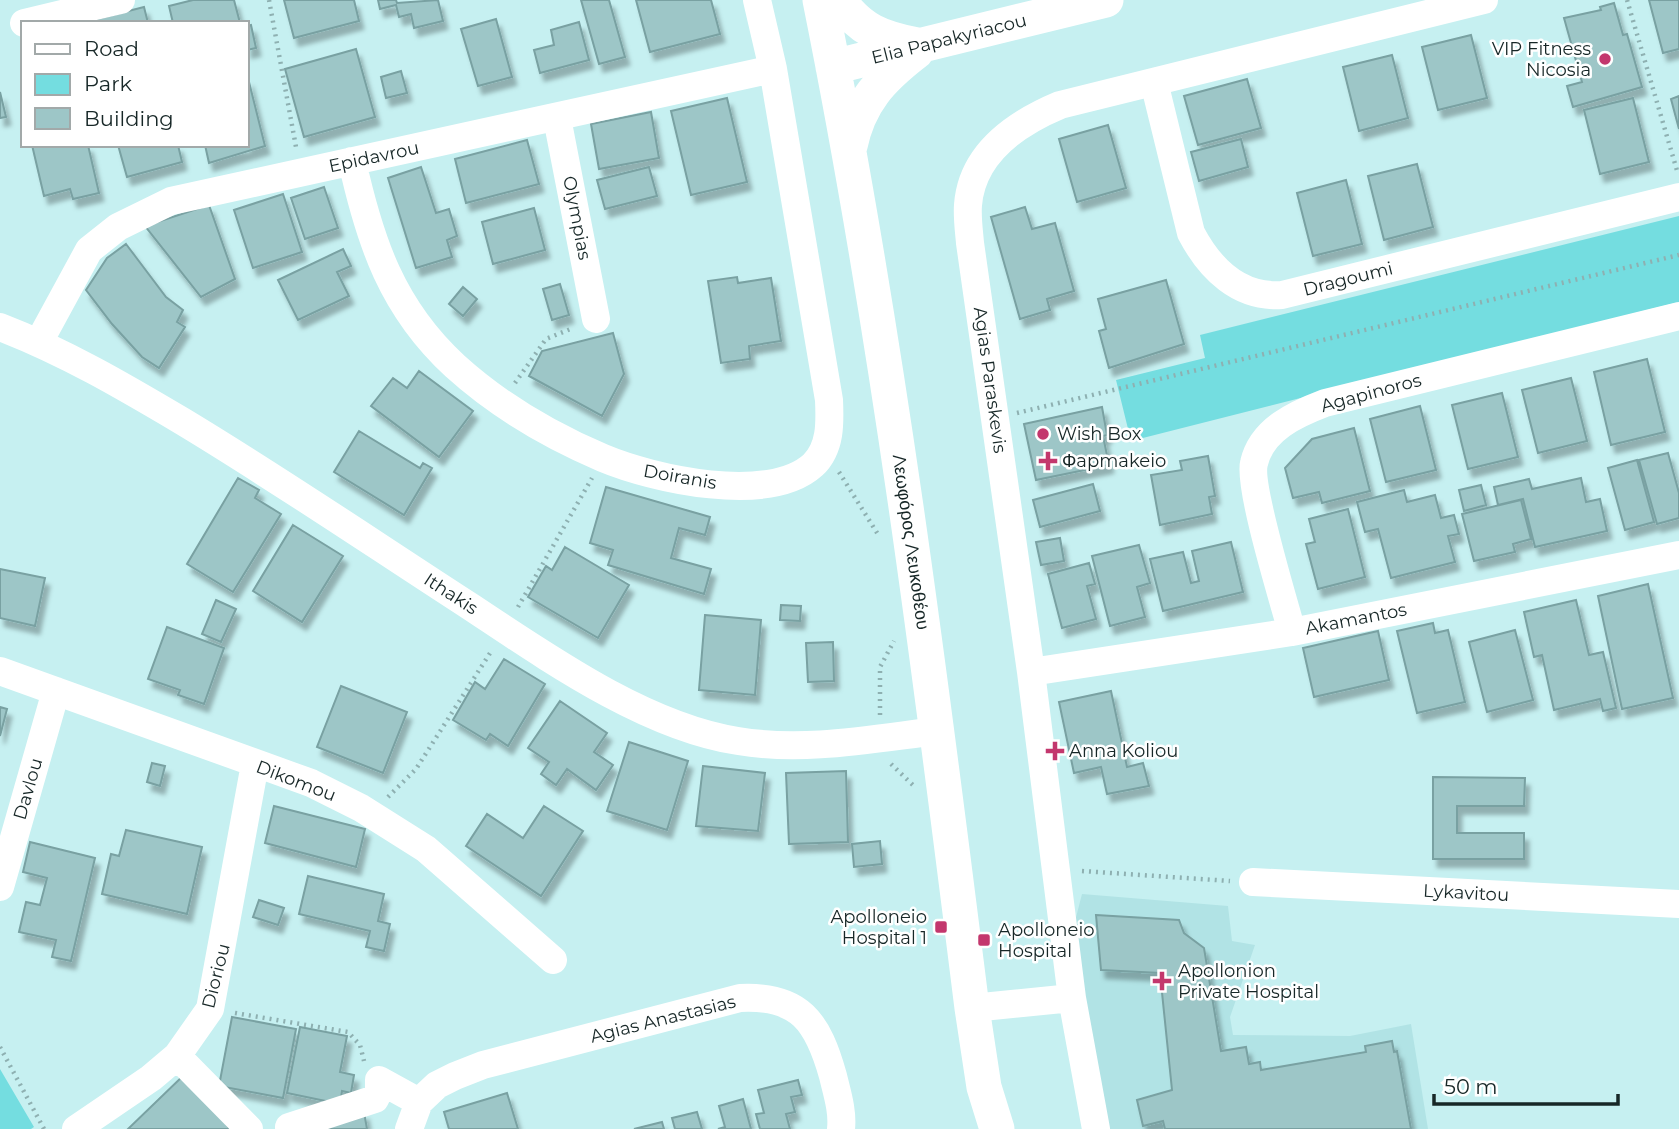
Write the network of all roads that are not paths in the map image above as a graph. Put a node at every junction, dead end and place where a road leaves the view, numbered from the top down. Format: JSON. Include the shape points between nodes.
{"nodes":[{"id":1,"x":121,"y":0,"type":"edge"},
{"id":2,"x":757,"y":0,"type":"edge"},
{"id":3,"x":820,"y":0,"type":"edge"},
{"id":4,"x":839,"y":0,"type":"edge"},
{"id":5,"x":1106,"y":0,"type":"edge"},
{"id":6,"x":1484,"y":0,"type":"edge"},
{"id":7,"x":32,"y":21,"type":"edge"},
{"id":8,"x":21,"y":23,"type":"edge"},
{"id":9,"x":0,"y":28,"type":"edge"},
{"id":10,"x":924,"y":46,"type":"junction"},
{"id":11,"x":833,"y":67,"type":"junction"},
{"id":12,"x":773,"y":69,"type":"junction"},
{"id":13,"x":1154,"y":82,"type":"junction"},
{"id":14,"x":557,"y":118,"type":"junction"},
{"id":15,"x":849,"y":151,"type":"junction"},
{"id":16,"x":352,"y":161,"type":"junction"},
{"id":17,"x":1679,"y":197,"type":"edge"},
{"id":18,"x":1679,"y":316,"type":"edge"},
{"id":19,"x":596,"y":319,"type":"road end"},
{"id":20,"x":0,"y":327,"type":"edge"},
{"id":21,"x":39,"y":342,"type":"junction"},
{"id":22,"x":1679,"y":555,"type":"edge"},
{"id":23,"x":1292,"y":632,"type":"junction"},
{"id":24,"x":0,"y":671,"type":"edge"},
{"id":25,"x":1031,"y":672,"type":"junction"},
{"id":26,"x":56,"y":691,"type":"junction"},
{"id":27,"x":937,"y":731,"type":"junction"},
{"id":28,"x":256,"y":764,"type":"junction"},
{"id":29,"x":1253,"y":882,"type":"road end"},
{"id":30,"x":0,"y":887,"type":"edge"},
{"id":31,"x":1679,"y":904,"type":"edge"},
{"id":32,"x":553,"y":960,"type":"dead end"},
{"id":33,"x":1072,"y":998,"type":"junction"},
{"id":34,"x":972,"y":1008,"type":"junction"},
{"id":35,"x":177,"y":1056,"type":"junction"},
{"id":36,"x":984,"y":1087,"type":"junction"},
{"id":37,"x":419,"y":1102,"type":"junction"},
{"id":38,"x":108,"y":1120,"type":"edge"},
{"id":39,"x":241,"y":1126,"type":"edge"},
{"id":40,"x":289,"y":1127,"type":"dead end"},
{"id":41,"x":76,"y":1129,"type":"edge"},
{"id":42,"x":409,"y":1129,"type":"edge"},
{"id":43,"x":841,"y":1129,"type":"edge"},
{"id":44,"x":981,"y":1129,"type":"edge"},
{"id":45,"x":996,"y":1129,"type":"edge"},
{"id":46,"x":1096,"y":1129,"type":"edge"}],
"edges":[{"from":1,"to":7,"type":"street"},
{"from":2,"to":12,"type":"street"},
{"from":3,"to":11,"type":"main road","name":"Λεωφόρος Λευκοθέου"},
{"from":4,"to":10,"type":"main road","via":[[868,31]]},
{"from":5,"to":10,"type":"main road","name":"Elia Papakyriacou"},
{"from":6,"to":13,"type":"street","name":"Agias Paraskevis"},
{"from":8,"to":9,"type":"street"},
{"from":10,"to":11,"type":"main road","name":"Elia Papakyriacou"},
{"from":10,"to":15,"type":"main road","via":[[871,92],[855,122]]},
{"from":11,"to":15,"type":"main road","name":"Λεωφόρος Λευκοθέου"},
{"from":12,"to":14,"type":"street","name":"Epidavrou"},
{"from":12,"to":16,"type":"street","name":"Doiranis","via":[[829,400],[830,427],[824,449],[814,464],[798,475],[749,485],[699,484],[603,458],[500,403],[454,365],[418,324],[385,274],[366,225]]},
{"from":13,"to":17,"type":"street","name":"Dragoumi","via":[[1191,233],[1219,274],[1259,294],[1282,295]]},
{"from":13,"to":25,"type":"street","name":"Agias Paraskevis","via":[[1060,105],[1012,129],[992,148],[968,204]]},
{"from":14,"to":16,"type":"street","name":"Epidavrou"},
{"from":14,"to":19,"type":"street","name":"Olympias"},
{"from":15,"to":27,"type":"main road","name":"Λεωφόρος Λευκοθέου","via":[[895,422]]},
{"from":16,"to":21,"type":"street","name":"Epidavrou","via":[[171,201],[118,227],[89,250]]},
{"from":18,"to":23,"type":"street","name":"Agapinoros","via":[[1325,403],[1276,428],[1262,444],[1253,471]]},
{"from":20,"to":21,"type":"street","name":"Ithakis"},
{"from":21,"to":27,"type":"street","name":"Ithakis","via":[[223,446],[505,629],[643,712],[691,730],[784,746]]},
{"from":22,"to":23,"type":"street","name":"Akamantos"},
{"from":23,"to":25,"type":"street","name":"Akamantos"},
{"from":24,"to":26,"type":"street","name":"Dikomou"},
{"from":25,"to":33,"type":"street","name":"Agias Paraskevis"},
{"from":26,"to":28,"type":"street","name":"Dikomou"},
{"from":26,"to":30,"type":"street","name":"Davlou"},
{"from":27,"to":34,"type":"main road","name":"Λεωφόρος Λευκοθέου"},
{"from":28,"to":32,"type":"street","name":"Dikomou","via":[[311,783],[426,849]]},
{"from":28,"to":35,"type":"street","name":"Dioriou","via":[[217,986],[210,1009]]},
{"from":29,"to":31,"type":"street","name":"Lykavitou"},
{"from":33,"to":34,"type":"street"},
{"from":33,"to":46,"type":"street","name":"Agias Paraskevis"},
{"from":34,"to":36,"type":"main road","name":"Λεωφόρος Λευκοθέου"},
{"from":35,"to":38,"type":"street","name":"Dioriou"},
{"from":35,"to":39,"type":"street"},
{"from":36,"to":44,"type":"main road","name":"Λεωφόρος Λευκοθέου"},
{"from":36,"to":45,"type":"main road","name":"Λεωφόρος Λευκοθέου"},
{"from":37,"to":40,"type":"street","via":[[379,1080],[375,1099]]},
{"from":37,"to":42,"type":"street"},
{"from":37,"to":43,"type":"street","name":"Agias Anastasias","via":[[437,1085],[482,1065],[740,998],[772,998],[800,1012],[816,1029],[840,1102]]},
{"from":38,"to":41,"type":"street","name":"Dioriou"}]}
